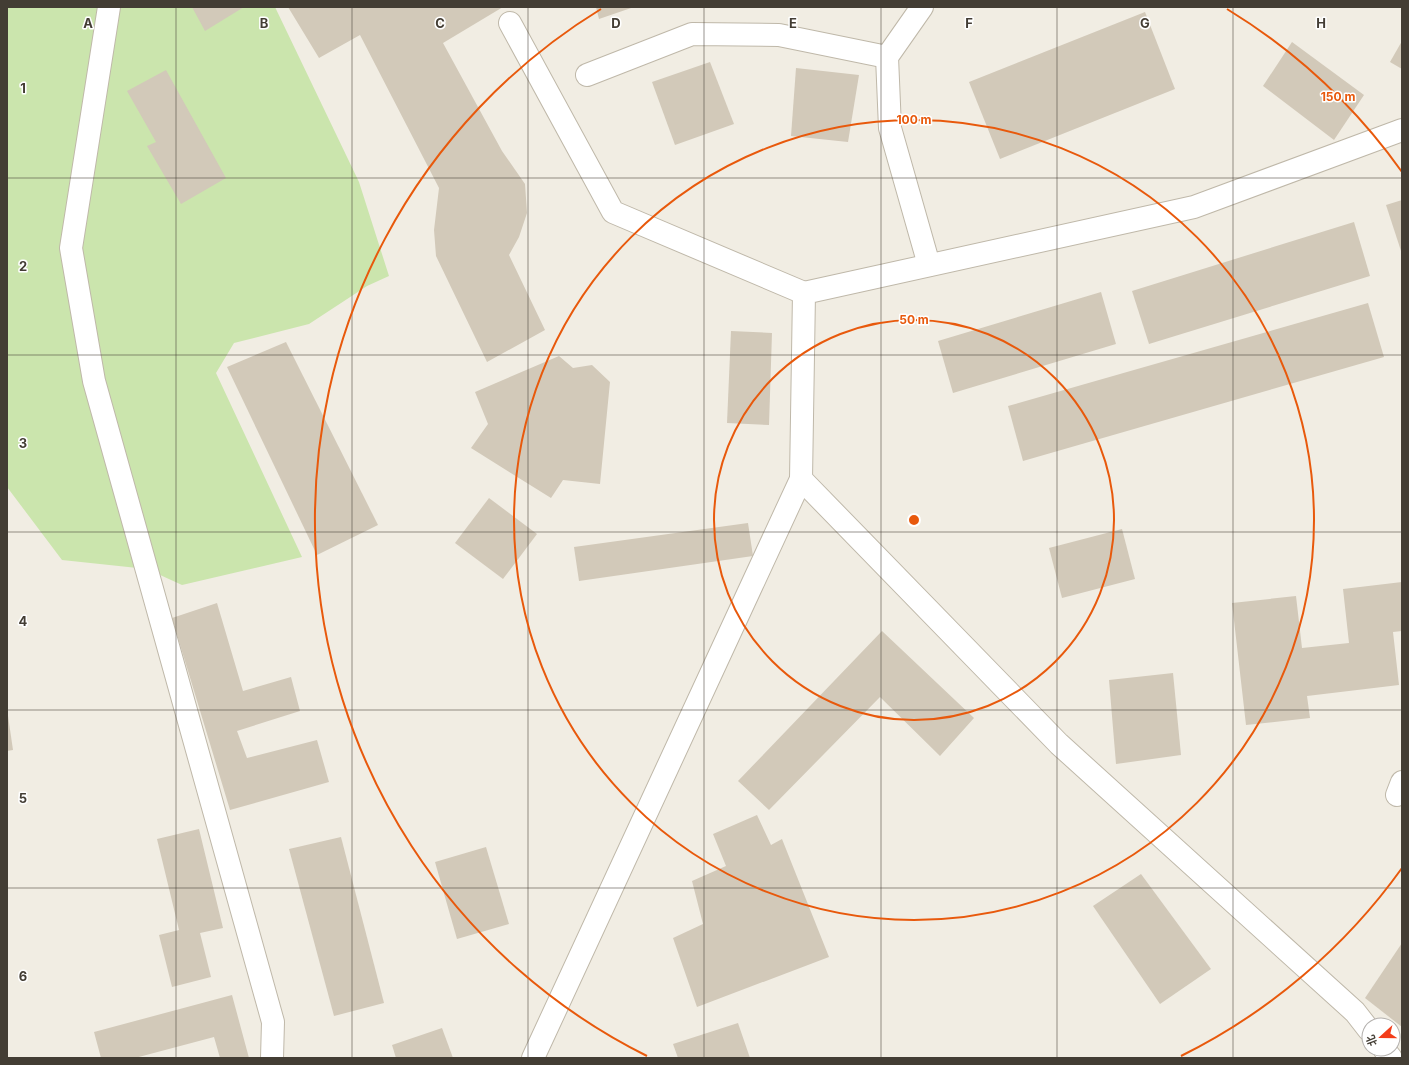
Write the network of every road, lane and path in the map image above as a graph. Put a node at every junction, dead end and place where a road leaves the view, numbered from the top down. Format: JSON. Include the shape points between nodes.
{"nodes":[{"id":1,"x":109,"y":7,"type":"edge"},
{"id":2,"x":922,"y":7,"type":"edge"},
{"id":3,"x":510,"y":23,"type":"dead end"},
{"id":4,"x":887,"y":57,"type":"junction"},
{"id":5,"x":587,"y":75,"type":"dead end"},
{"id":6,"x":1402,"y":130,"type":"edge"},
{"id":7,"x":929,"y":265,"type":"junction"},
{"id":8,"x":804,"y":293,"type":"junction"},
{"id":9,"x":801,"y":479,"type":"junction"},
{"id":10,"x":1361,"y":1019,"type":"edge"},
{"id":11,"x":272,"y":1058,"type":"edge"},
{"id":12,"x":533,"y":1058,"type":"edge"}],
"edges":[{"from":1,"to":11,"type":"street","via":[[71,248],[94,381],[273,1022]]},
{"from":2,"to":4,"type":"street"},
{"from":3,"to":8,"type":"street","via":[[614,212]]},
{"from":4,"to":5,"type":"street","via":[[779,36],[692,34]]},
{"from":4,"to":7,"type":"street","via":[[890,128]]},
{"from":6,"to":7,"type":"street","via":[[1194,206]]},
{"from":7,"to":8,"type":"street"},
{"from":8,"to":9,"type":"street"},
{"from":9,"to":10,"type":"street","via":[[1059,744]]},
{"from":9,"to":12,"type":"street"}]}
